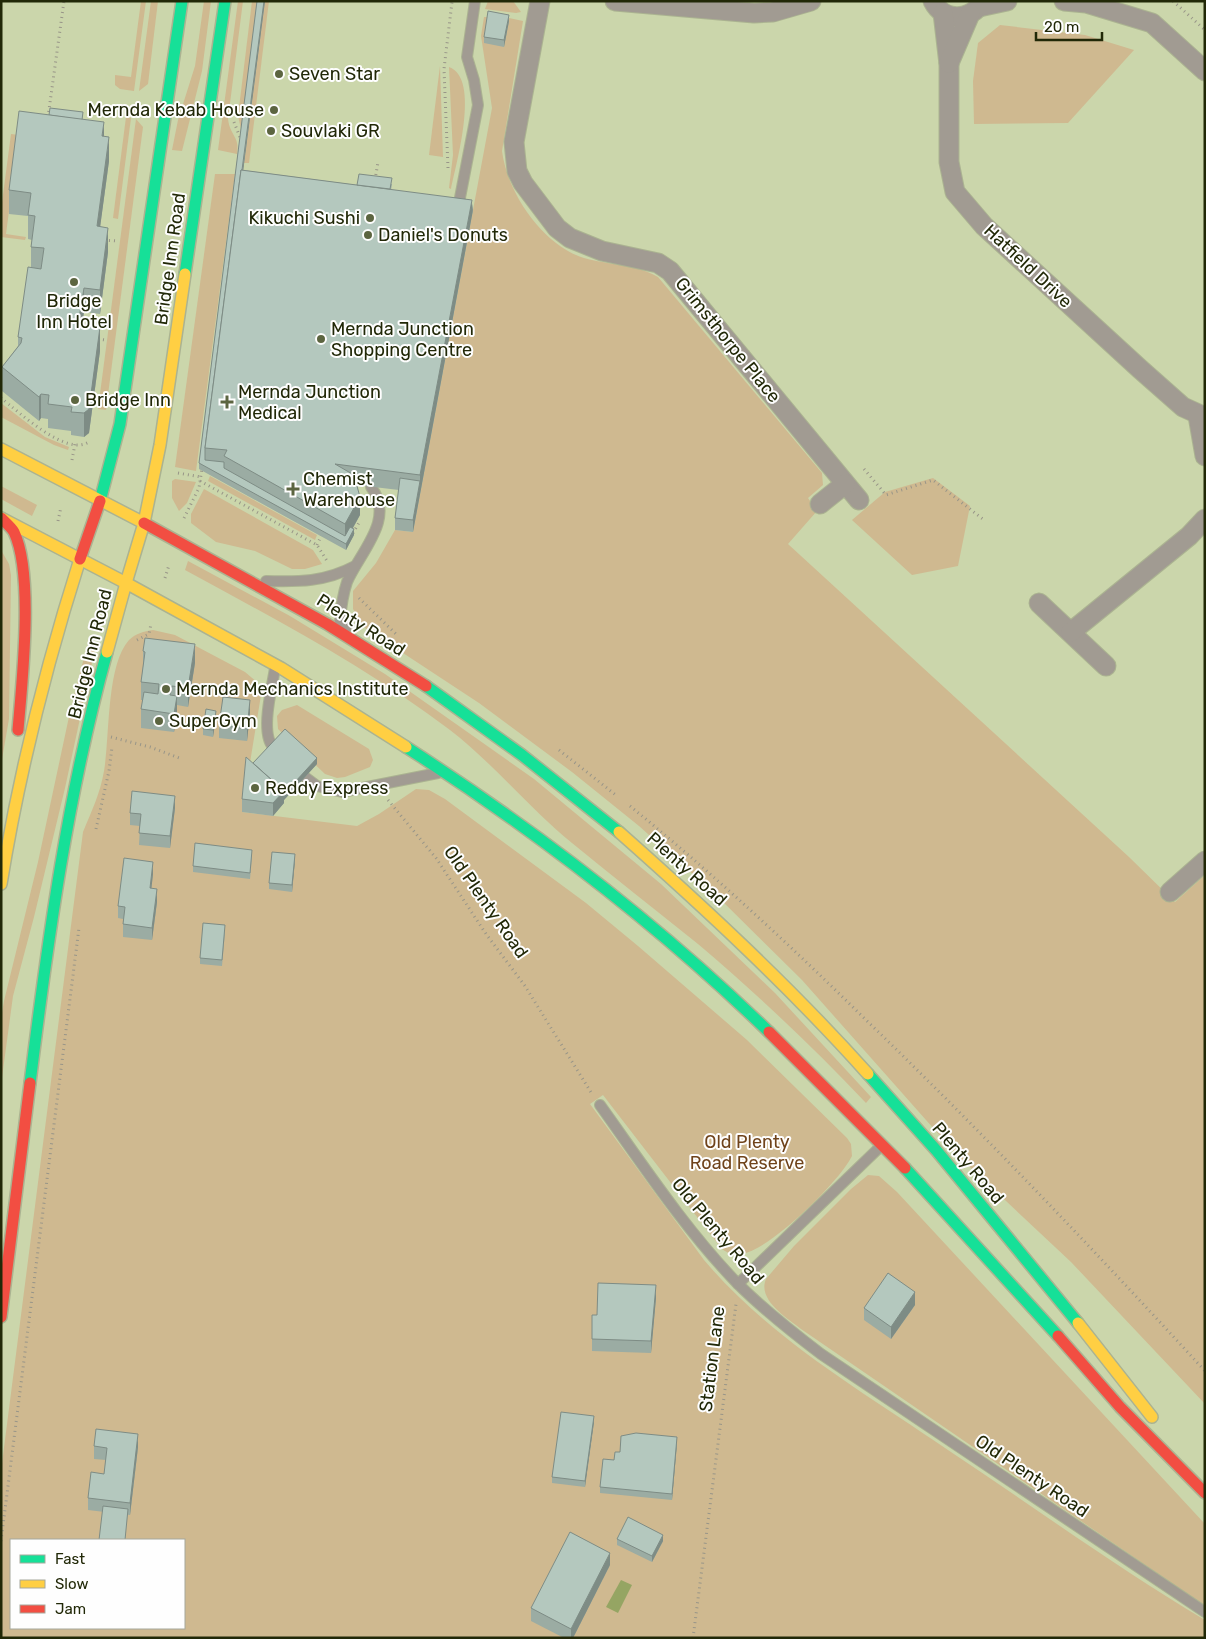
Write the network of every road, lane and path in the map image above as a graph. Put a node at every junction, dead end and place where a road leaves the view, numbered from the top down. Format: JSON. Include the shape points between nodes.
{"nodes":[{"id":1,"x":64,"y":1,"type":"edge"},
{"id":2,"x":182,"y":1,"type":"edge"},
{"id":3,"x":225,"y":1,"type":"edge"},
{"id":4,"x":475,"y":1,"type":"edge"},
{"id":5,"x":540,"y":1,"type":"edge"},
{"id":6,"x":615,"y":1,"type":"edge"},
{"id":7,"x":811,"y":1,"type":"edge"},
{"id":8,"x":1007,"y":1,"type":"edge"},
{"id":9,"x":1064,"y":1,"type":"edge"},
{"id":10,"x":1173,"y":1,"type":"edge"},
{"id":11,"x":452,"y":2,"type":"edge"},
{"id":12,"x":639,"y":2,"type":"edge"},
{"id":13,"x":938,"y":7,"type":"edge"},
{"id":14,"x":978,"y":8,"type":"edge"},
{"id":15,"x":1205,"y":30,"type":"edge"},
{"id":16,"x":949,"y":64,"type":"junction"},
{"id":17,"x":1205,"y":71,"type":"edge"},
{"id":18,"x":233,"y":118,"type":"dead end"},
{"id":19,"x":48,"y":122,"type":"edge"},
{"id":20,"x":243,"y":136,"type":"edge"},
{"id":21,"x":241,"y":140,"type":"junction"},
{"id":22,"x":242,"y":146,"type":"edge"},
{"id":23,"x":378,"y":162,"type":"dead end"},
{"id":24,"x":446,"y":177,"type":"dead end"},
{"id":25,"x":375,"y":181,"type":"edge"},
{"id":26,"x":458,"y":208,"type":"edge"},
{"id":27,"x":99,"y":239,"type":"edge"},
{"id":28,"x":118,"y":241,"type":"dead end"},
{"id":29,"x":97,"y":339,"type":"edge"},
{"id":30,"x":105,"y":340,"type":"dead end"},
{"id":31,"x":1,"y":398,"type":"edge"},
{"id":32,"x":1201,"y":416,"type":"edge"},
{"id":33,"x":92,"y":436,"type":"dead end"},
{"id":34,"x":75,"y":444,"type":"junction"},
{"id":35,"x":1,"y":449,"type":"edge"},
{"id":36,"x":1205,"y":456,"type":"edge"},
{"id":37,"x":202,"y":464,"type":"edge"},
{"id":38,"x":864,"y":469,"type":"dead end"},
{"id":39,"x":206,"y":473,"type":"edge"},
{"id":40,"x":201,"y":474,"type":"junction"},
{"id":41,"x":200,"y":481,"type":"dead end"},
{"id":42,"x":67,"y":483,"type":"junction"},
{"id":43,"x":845,"y":484,"type":"junction"},
{"id":44,"x":371,"y":487,"type":"dead end"},
{"id":45,"x":859,"y":500,"type":"dead end"},
{"id":46,"x":100,"y":501,"type":"junction"},
{"id":47,"x":820,"y":504,"type":"dead end"},
{"id":48,"x":362,"y":516,"type":"dead end"},
{"id":49,"x":1,"y":518,"type":"edge"},
{"id":50,"x":1205,"y":519,"type":"edge"},
{"id":51,"x":984,"y":520,"type":"dead end"},
{"id":52,"x":144,"y":523,"type":"junction"},
{"id":53,"x":314,"y":529,"type":"edge"},
{"id":54,"x":323,"y":534,"type":"junction"},
{"id":55,"x":330,"y":538,"type":"edge"},
{"id":56,"x":349,"y":539,"type":"edge"},
{"id":57,"x":52,"y":545,"type":"junction"},
{"id":58,"x":317,"y":545,"type":"dead end"},
{"id":59,"x":80,"y":559,"type":"junction"},
{"id":60,"x":355,"y":566,"type":"junction"},
{"id":61,"x":250,"y":580,"type":"junction"},
{"id":62,"x":126,"y":582,"type":"junction"},
{"id":63,"x":1040,"y":602,"type":"dead end"},
{"id":64,"x":1071,"y":632,"type":"junction"},
{"id":65,"x":355,"y":641,"type":"junction"},
{"id":66,"x":275,"y":664,"type":"junction"},
{"id":67,"x":1106,"y":666,"type":"dead end"},
{"id":68,"x":88,"y":733,"type":"junction"},
{"id":69,"x":113,"y":735,"type":"junction"},
{"id":70,"x":274,"y":747,"type":"edge"},
{"id":71,"x":182,"y":758,"type":"dead end"},
{"id":72,"x":444,"y":772,"type":"junction"},
{"id":73,"x":305,"y":776,"type":"edge"},
{"id":74,"x":376,"y":785,"type":"junction"},
{"id":75,"x":10,"y":819,"type":"junction"},
{"id":76,"x":93,"y":837,"type":"dead end"},
{"id":77,"x":1205,"y":861,"type":"edge"},
{"id":78,"x":1,"y":884,"type":"edge"},
{"id":79,"x":1170,"y":892,"type":"dead end"},
{"id":80,"x":79,"y":925,"type":"dead end"},
{"id":81,"x":600,"y":1104,"type":"joint"},
{"id":82,"x":883,"y":1144,"type":"junction"},
{"id":83,"x":4,"y":1277,"type":"edge"},
{"id":84,"x":738,"y":1284,"type":"junction"},
{"id":85,"x":2,"y":1312,"type":"edge"},
{"id":86,"x":1158,"y":1424,"type":"dead end"},
{"id":87,"x":1169,"y":1440,"type":"dead end"},
{"id":88,"x":1205,"y":1485,"type":"edge"},
{"id":89,"x":1205,"y":1494,"type":"edge"},
{"id":90,"x":1,"y":1541,"type":"edge"},
{"id":91,"x":1205,"y":1612,"type":"edge"},
{"id":92,"x":693,"y":1638,"type":"edge"}],
"edges":[{"from":1,"to":19,"type":"path"},
{"from":2,"to":46,"type":"main road","name":"Bridge Inn Road","via":[[120,424]]},
{"from":3,"to":52,"type":"main road","name":"Bridge Inn Road","via":[[160,445]]},
{"from":4,"to":26,"type":"lane","via":[[467,57],[478,105]]},
{"from":5,"to":43,"type":"street","name":"Grimsthorpe Place","via":[[514,142],[517,171],[530,195],[557,228],[570,238],[602,251],[658,264],[670,271]]},
{"from":6,"to":12,"type":"street"},
{"from":7,"to":12,"type":"street","via":[[773,12],[754,13]]},
{"from":8,"to":14,"type":"street"},
{"from":9,"to":17,"type":"street","via":[[1086,3],[1152,23]]},
{"from":10,"to":15,"type":"path"},
{"from":11,"to":24,"type":"path","via":[[444,69]]},
{"from":13,"to":14,"type":"street","via":[[956,17]]},
{"from":13,"to":16,"type":"street","name":"Hatfield Drive"},
{"from":14,"to":16,"type":"street","name":"Hatfield Drive"},
{"from":16,"to":32,"type":"street","name":"Hatfield Drive","via":[[949,162],[951,181],[962,202],[1140,369],[1183,407]]},
{"from":18,"to":21,"type":"path"},
{"from":20,"to":21,"type":"path"},
{"from":21,"to":22,"type":"path"},
{"from":23,"to":25,"type":"path"},
{"from":27,"to":28,"type":"path"},
{"from":29,"to":30,"type":"path"},
{"from":31,"to":34,"type":"path","via":[[44,433]]},
{"from":32,"to":36,"type":"street"},
{"from":33,"to":34,"type":"path","via":[[87,444]]},
{"from":34,"to":42,"type":"path"},
{"from":35,"to":42,"type":"main road","name":"Plenty Road"},
{"from":37,"to":40,"type":"path"},
{"from":38,"to":51,"type":"path","via":[[886,495],[934,480],[946,493]]},
{"from":39,"to":40,"type":"path"},
{"from":40,"to":41,"type":"path"},
{"from":42,"to":46,"type":"main road","name":"Plenty Road"},
{"from":42,"to":57,"type":"path"},
{"from":43,"to":45,"type":"street","name":"Grimsthorpe Place"},
{"from":43,"to":47,"type":"street"},
{"from":44,"to":60,"type":"lane","via":[[379,500],[379,519]]},
{"from":46,"to":52,"type":"main road","name":"Plenty Road"},
{"from":46,"to":59,"type":"main road","name":"Bridge Inn Road"},
{"from":48,"to":56,"type":"path"},
{"from":49,"to":57,"type":"main road"},
{"from":49,"to":75,"type":"main road","via":[[17,543],[23,594],[22,681]]},
{"from":50,"to":64,"type":"street","via":[[1184,541]]},
{"from":52,"to":61,"type":"main road","name":"Plenty Road"},
{"from":52,"to":62,"type":"main road","name":"Bridge Inn Road"},
{"from":53,"to":54,"type":"path"},
{"from":54,"to":55,"type":"path"},
{"from":54,"to":58,"type":"path"},
{"from":57,"to":59,"type":"main road"},
{"from":59,"to":62,"type":"main road"},
{"from":59,"to":75,"type":"main road","name":"Bridge Inn Road","via":[[49,663]]},
{"from":60,"to":61,"type":"lane","via":[[315,581]]},
{"from":60,"to":65,"type":"lane","via":[[345,590],[340,621]]},
{"from":61,"to":65,"type":"main road","name":"Plenty Road"},
{"from":62,"to":66,"type":"main road"},
{"from":62,"to":68,"type":"main road","name":"Bridge Inn Road","via":[[110,634]]},
{"from":63,"to":64,"type":"street"},
{"from":64,"to":67,"type":"street"},
{"from":65,"to":86,"type":"main road","name":"Plenty Road","via":[[524,756],[617,831],[735,937],[822,1025],[935,1149]]},
{"from":66,"to":70,"type":"lane","via":[[267,728]]},
{"from":66,"to":72,"type":"main road"},
{"from":68,"to":69,"type":"path"},
{"from":68,"to":83,"type":"main road","name":"Bridge Inn Road","via":[[59,871]]},
{"from":69,"to":71,"type":"path"},
{"from":69,"to":76,"type":"path","via":[[109,771]]},
{"from":72,"to":74,"type":"lane"},
{"from":72,"to":82,"type":"main road","via":[[587,876],[703,972]]},
{"from":73,"to":74,"type":"lane","via":[[317,786],[334,792]]},
{"from":74,"to":81,"type":"path","name":"Old Plenty Road","via":[[446,873],[537,1004]]},
{"from":75,"to":78,"type":"main road","name":"Bridge Inn Road"},
{"from":77,"to":79,"type":"street"},
{"from":80,"to":90,"type":"path"},
{"from":81,"to":84,"type":"lane","name":"Old Plenty Road","via":[[688,1225]]},
{"from":82,"to":84,"type":"lane","name":"Station Lane"},
{"from":82,"to":89,"type":"main road","via":[[1011,1282],[1120,1407]]},
{"from":83,"to":85,"type":"main road","name":"Bridge Inn Road"},
{"from":84,"to":91,"type":"lane","name":"Old Plenty Road","via":[[821,1354]]},
{"from":84,"to":92,"type":"path","name":"Station Lane"},
{"from":87,"to":88,"type":"main road"}]}
